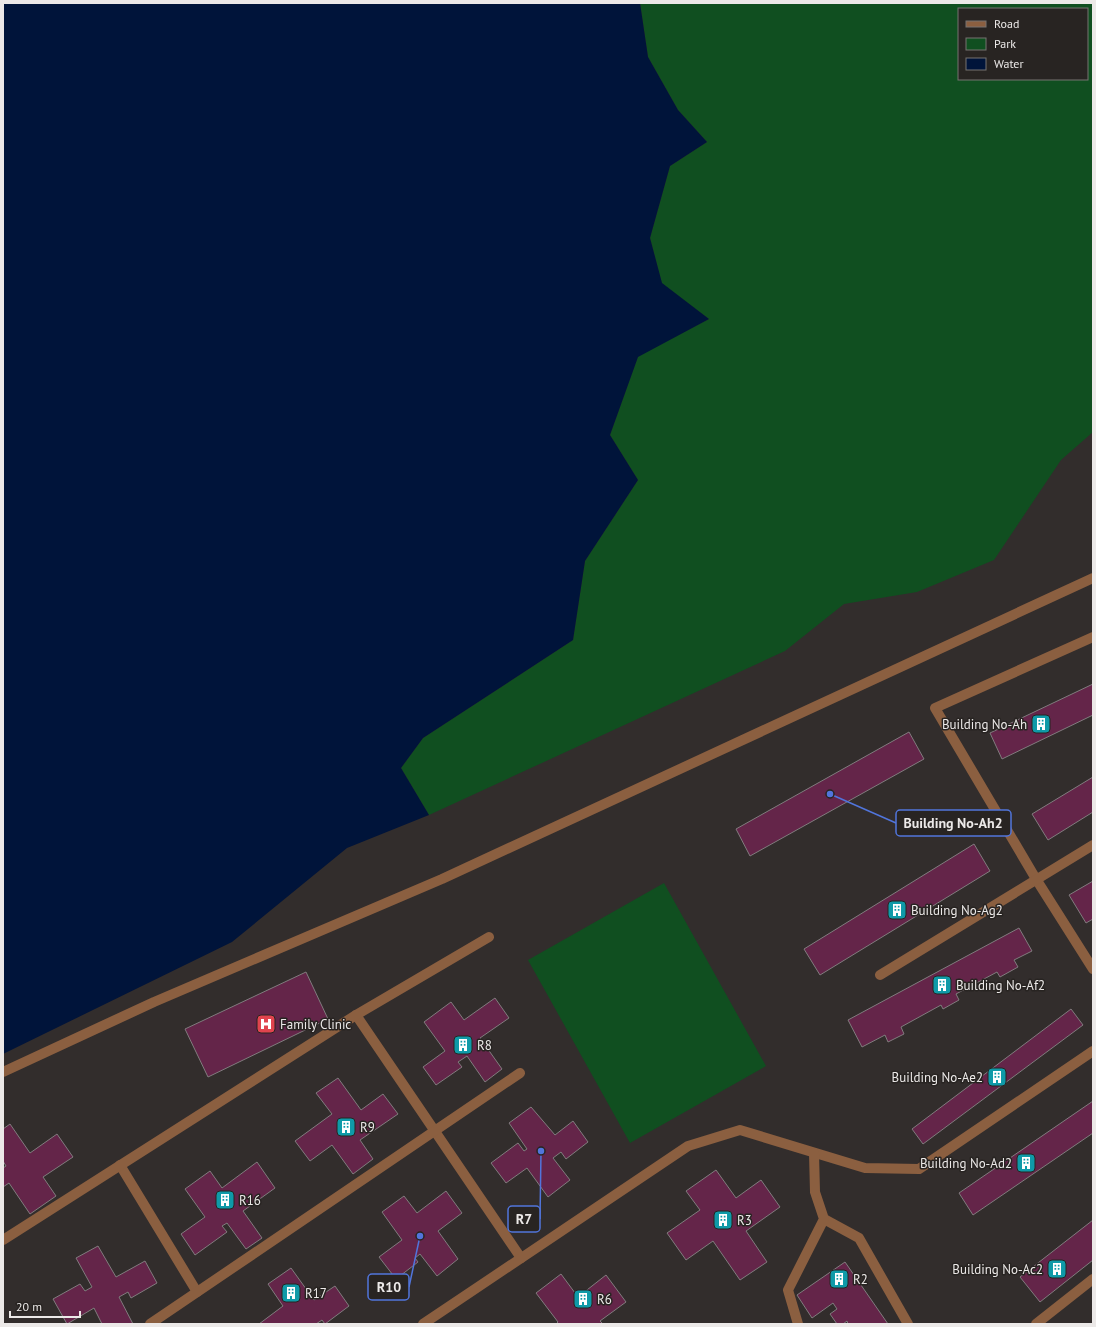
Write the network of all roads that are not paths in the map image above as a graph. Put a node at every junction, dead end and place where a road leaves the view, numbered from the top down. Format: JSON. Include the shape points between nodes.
{"nodes":[{"id":1,"x":1093,"y":578,"type":"edge"},
{"id":2,"x":1093,"y":637,"type":"edge"},
{"id":3,"x":1093,"y":845,"type":"edge"},
{"id":4,"x":1036,"y":879,"type":"junction"},
{"id":5,"x":489,"y":937,"type":"dead end"},
{"id":6,"x":1093,"y":969,"type":"edge"},
{"id":7,"x":880,"y":975,"type":"dead end"},
{"id":8,"x":356,"y":1015,"type":"junction"},
{"id":9,"x":1093,"y":1051,"type":"edge"},
{"id":10,"x":3,"y":1072,"type":"edge"},
{"id":11,"x":520,"y":1073,"type":"dead end"},
{"id":12,"x":434,"y":1131,"type":"junction"},
{"id":13,"x":814,"y":1153,"type":"junction"},
{"id":14,"x":120,"y":1165,"type":"junction"},
{"id":15,"x":824,"y":1219,"type":"junction"},
{"id":16,"x":3,"y":1240,"type":"edge"},
{"id":17,"x":521,"y":1258,"type":"junction"},
{"id":18,"x":1093,"y":1280,"type":"edge"},
{"id":19,"x":197,"y":1292,"type":"junction"},
{"id":20,"x":150,"y":1324,"type":"edge"},
{"id":21,"x":423,"y":1324,"type":"edge"},
{"id":22,"x":798,"y":1324,"type":"edge"},
{"id":23,"x":908,"y":1324,"type":"edge"},
{"id":24,"x":1036,"y":1324,"type":"edge"}],
"edges":[{"from":1,"to":10,"type":"street","via":[[442,879],[154,1002]]},
{"from":2,"to":4,"type":"street","via":[[935,708]]},
{"from":3,"to":4,"type":"street"},
{"from":4,"to":6,"type":"street"},
{"from":4,"to":7,"type":"street"},
{"from":5,"to":8,"type":"street"},
{"from":8,"to":12,"type":"street"},
{"from":8,"to":14,"type":"street"},
{"from":9,"to":13,"type":"street","via":[[918,1169],[865,1168]]},
{"from":11,"to":12,"type":"street"},
{"from":12,"to":17,"type":"street"},
{"from":12,"to":19,"type":"street"},
{"from":13,"to":15,"type":"street","via":[[814,1192]]},
{"from":13,"to":17,"type":"street","via":[[740,1130],[688,1146]]},
{"from":14,"to":16,"type":"street"},
{"from":14,"to":19,"type":"street"},
{"from":15,"to":22,"type":"street","via":[[788,1290]]},
{"from":15,"to":23,"type":"street","via":[[859,1238]]},
{"from":17,"to":21,"type":"street"},
{"from":18,"to":24,"type":"street"},
{"from":19,"to":20,"type":"street"}]}
